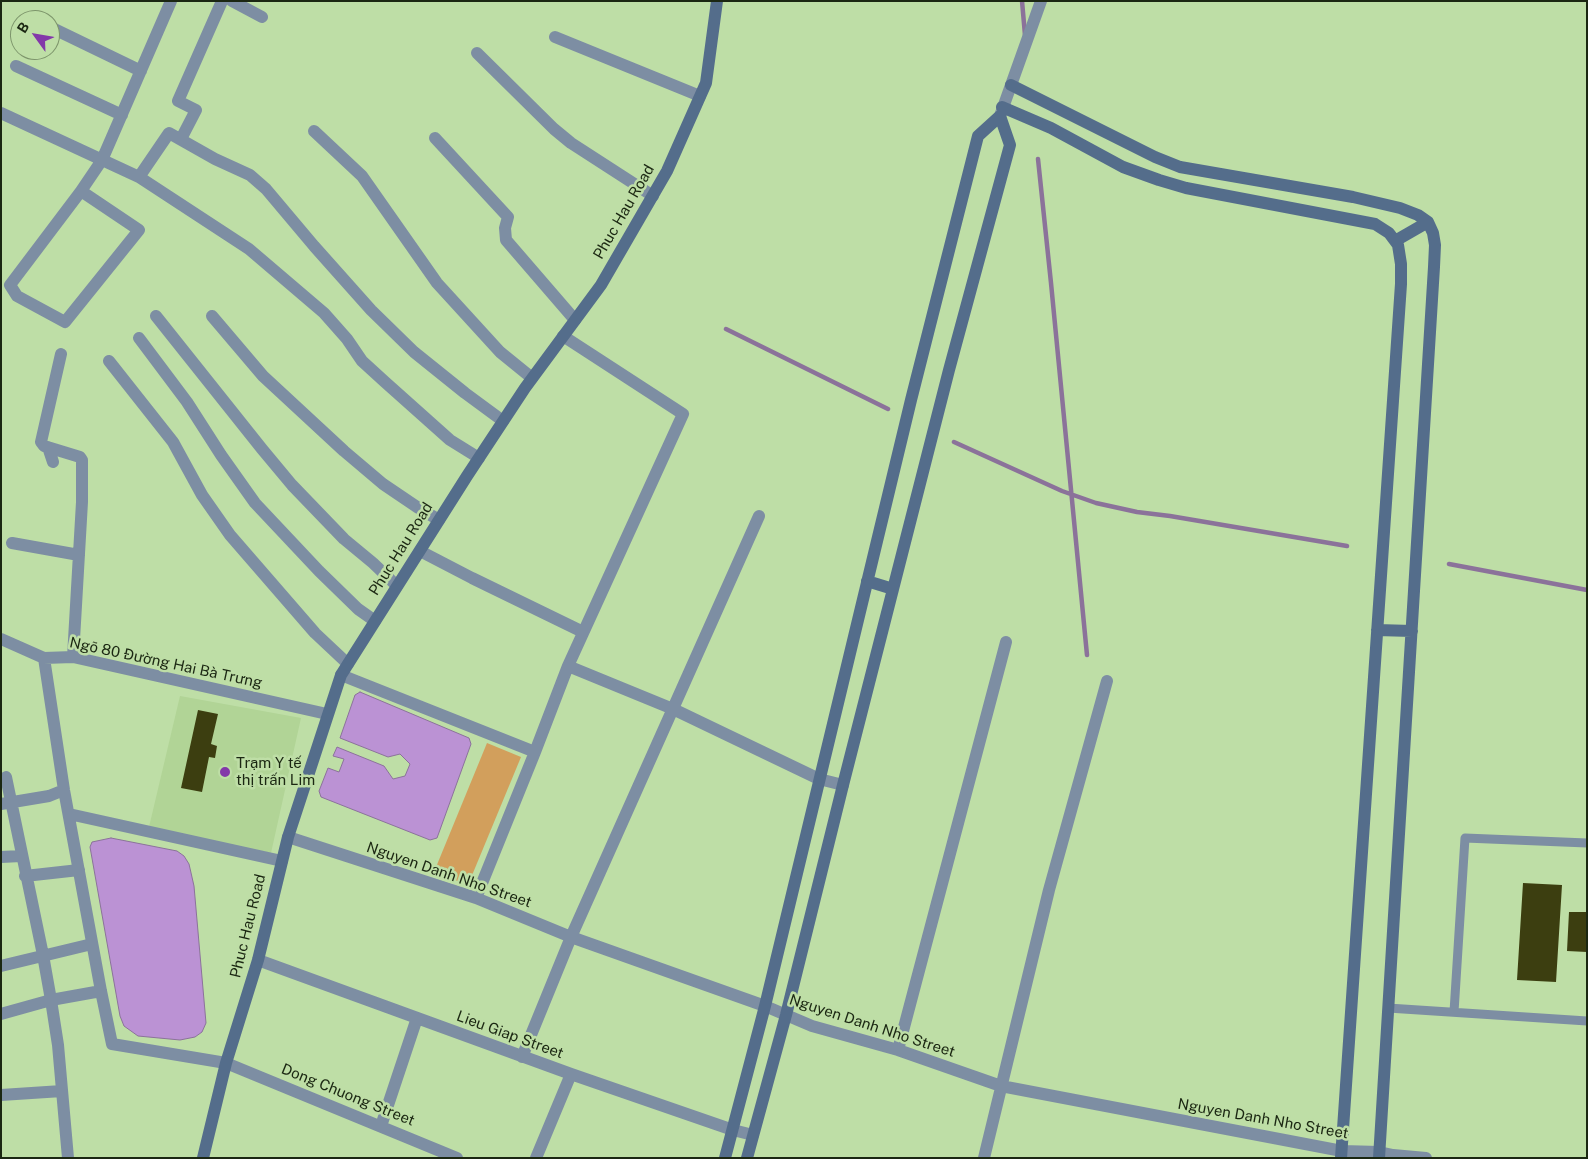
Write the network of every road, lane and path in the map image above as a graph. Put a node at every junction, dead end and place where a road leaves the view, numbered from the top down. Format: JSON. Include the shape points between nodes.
{"nodes":[{"id":1,"x":171,"y":1,"type":"edge"},
{"id":2,"x":222,"y":1,"type":"edge"},
{"id":3,"x":232,"y":1,"type":"edge"},
{"id":4,"x":717,"y":1,"type":"edge"},
{"id":5,"x":1041,"y":1,"type":"edge"},
{"id":6,"x":262,"y":17,"type":"dead end"},
{"id":7,"x":60,"y":32,"type":"edge"},
{"id":8,"x":555,"y":37,"type":"dead end"},
{"id":9,"x":477,"y":53,"type":"dead end"},
{"id":10,"x":16,"y":66,"type":"dead end"},
{"id":11,"x":141,"y":71,"type":"junction"},
{"id":12,"x":1012,"y":86,"type":"junction"},
{"id":13,"x":700,"y":96,"type":"junction"},
{"id":14,"x":1001,"y":112,"type":"junction"},
{"id":15,"x":1,"y":113,"type":"edge"},
{"id":16,"x":122,"y":115,"type":"junction"},
{"id":17,"x":314,"y":131,"type":"dead end"},
{"id":18,"x":435,"y":138,"type":"dead end"},
{"id":19,"x":181,"y":139,"type":"junction"},
{"id":20,"x":102,"y":160,"type":"junction"},
{"id":21,"x":139,"y":177,"type":"junction"},
{"id":22,"x":81,"y":191,"type":"junction"},
{"id":23,"x":653,"y":196,"type":"junction"},
{"id":24,"x":1428,"y":222,"type":"junction"},
{"id":25,"x":1395,"y":242,"type":"junction"},
{"id":26,"x":156,"y":316,"type":"dead end"},
{"id":27,"x":212,"y":316,"type":"dead end"},
{"id":28,"x":575,"y":320,"type":"junction"},
{"id":29,"x":563,"y":336,"type":"junction"},
{"id":30,"x":139,"y":338,"type":"dead end"},
{"id":31,"x":61,"y":354,"type":"dead end"},
{"id":32,"x":109,"y":361,"type":"dead end"},
{"id":33,"x":532,"y":378,"type":"junction"},
{"id":34,"x":503,"y":421,"type":"junction"},
{"id":35,"x":48,"y":447,"type":"junction"},
{"id":36,"x":479,"y":458,"type":"junction"},
{"id":37,"x":53,"y":462,"type":"dead end"},
{"id":38,"x":759,"y":516,"type":"dead end"},
{"id":39,"x":439,"y":520,"type":"junction"},
{"id":40,"x":12,"y":543,"type":"dead end"},
{"id":41,"x":420,"y":551,"type":"junction"},
{"id":42,"x":80,"y":554,"type":"junction"},
{"id":43,"x":867,"y":581,"type":"junction"},
{"id":44,"x":397,"y":586,"type":"junction"},
{"id":45,"x":893,"y":589,"type":"junction"},
{"id":46,"x":375,"y":621,"type":"junction"},
{"id":47,"x":1377,"y":630,"type":"junction"},
{"id":48,"x":1412,"y":631,"type":"junction"},
{"id":49,"x":583,"y":632,"type":"junction"},
{"id":50,"x":1,"y":640,"type":"edge"},
{"id":51,"x":1006,"y":642,"type":"dead end"},
{"id":52,"x":73,"y":657,"type":"junction"},
{"id":53,"x":44,"y":658,"type":"junction"},
{"id":54,"x":348,"y":664,"type":"junction"},
{"id":55,"x":568,"y":666,"type":"junction"},
{"id":56,"x":340,"y":675,"type":"junction"},
{"id":57,"x":1107,"y":681,"type":"dead end"},
{"id":58,"x":673,"y":709,"type":"junction"},
{"id":59,"x":327,"y":714,"type":"junction"},
{"id":60,"x":535,"y":752,"type":"junction"},
{"id":61,"x":6,"y":778,"type":"dead end"},
{"id":62,"x":819,"y":779,"type":"junction"},
{"id":63,"x":842,"y":785,"type":"junction"},
{"id":64,"x":64,"y":790,"type":"junction"},
{"id":65,"x":6,"y":804,"type":"edge"},
{"id":66,"x":69,"y":814,"type":"junction"},
{"id":67,"x":288,"y":837,"type":"junction"},
{"id":68,"x":1587,"y":843,"type":"edge"},
{"id":69,"x":21,"y":856,"type":"junction"},
{"id":70,"x":1,"y":858,"type":"edge"},
{"id":71,"x":282,"y":861,"type":"junction"},
{"id":72,"x":79,"y":870,"type":"junction"},
{"id":73,"x":26,"y":876,"type":"junction"},
{"id":74,"x":476,"y":898,"type":"junction"},
{"id":75,"x":571,"y":937,"type":"junction"},
{"id":76,"x":92,"y":944,"type":"junction"},
{"id":77,"x":43,"y":955,"type":"junction"},
{"id":78,"x":258,"y":960,"type":"junction"},
{"id":79,"x":1,"y":966,"type":"edge"},
{"id":80,"x":101,"y":991,"type":"junction"},
{"id":81,"x":51,"y":1000,"type":"junction"},
{"id":82,"x":765,"y":1006,"type":"junction"},
{"id":83,"x":1388,"y":1008,"type":"junction"},
{"id":84,"x":1454,"y":1012,"type":"junction"},
{"id":85,"x":1,"y":1014,"type":"edge"},
{"id":86,"x":786,"y":1015,"type":"junction"},
{"id":87,"x":417,"y":1018,"type":"junction"},
{"id":88,"x":1587,"y":1021,"type":"edge"},
{"id":89,"x":898,"y":1050,"type":"junction"},
{"id":90,"x":522,"y":1057,"type":"junction"},
{"id":91,"x":226,"y":1063,"type":"junction"},
{"id":92,"x":571,"y":1074,"type":"junction"},
{"id":93,"x":1001,"y":1086,"type":"junction"},
{"id":94,"x":62,"y":1091,"type":"junction"},
{"id":95,"x":1,"y":1095,"type":"edge"},
{"id":96,"x":381,"y":1126,"type":"junction"},
{"id":97,"x":733,"y":1130,"type":"junction"},
{"id":98,"x":753,"y":1135,"type":"junction"},
{"id":99,"x":1341,"y":1154,"type":"edge"},
{"id":100,"x":1379,"y":1155,"type":"edge"},
{"id":101,"x":68,"y":1158,"type":"edge"},
{"id":102,"x":203,"y":1158,"type":"edge"},
{"id":103,"x":457,"y":1158,"type":"edge"},
{"id":104,"x":536,"y":1158,"type":"edge"},
{"id":105,"x":725,"y":1158,"type":"edge"},
{"id":106,"x":747,"y":1158,"type":"edge"},
{"id":107,"x":984,"y":1158,"type":"edge"},
{"id":108,"x":1426,"y":1158,"type":"edge"}],
"edges":[{"from":1,"to":11,"type":"street"},
{"from":2,"to":19,"type":"street","via":[[178,101],[196,110]]},
{"from":3,"to":6,"type":"street"},
{"from":4,"to":13,"type":"street","name":"Phuc Hau Road","via":[[706,83]]},
{"from":5,"to":12,"type":"street"},
{"from":7,"to":11,"type":"street"},
{"from":8,"to":13,"type":"street"},
{"from":9,"to":23,"type":"street","via":[[571,143]]},
{"from":10,"to":16,"type":"street"},
{"from":11,"to":16,"type":"street"},
{"from":12,"to":14,"type":"street"},
{"from":12,"to":24,"type":"street","via":[[1180,167],[1353,197],[1400,208]]},
{"from":13,"to":23,"type":"street","name":"Phuc Hau Road"},
{"from":14,"to":25,"type":"street","via":[[1051,128],[1123,167],[1159,180],[1375,224],[1389,233]]},
{"from":14,"to":43,"type":"street","via":[[978,136]]},
{"from":14,"to":45,"type":"street","via":[[1010,145]]},
{"from":15,"to":20,"type":"street"},
{"from":16,"to":20,"type":"street"},
{"from":17,"to":33,"type":"street","via":[[362,176],[437,283],[500,352]]},
{"from":18,"to":28,"type":"street","via":[[508,217],[506,240]]},
{"from":19,"to":21,"type":"street","via":[[169,133]]},
{"from":19,"to":34,"type":"street","via":[[258,182],[395,334]]},
{"from":20,"to":21,"type":"street"},
{"from":20,"to":22,"type":"street"},
{"from":21,"to":36,"type":"street","via":[[256,255],[324,313],[362,361],[385,382],[450,440]]},
{"from":22,"to":22,"type":"street","via":[[139,230],[65,322],[17,296],[10,285]]},
{"from":23,"to":28,"type":"street","name":"Phuc Hau Road","via":[[601,285]]},
{"from":24,"to":25,"type":"street"},
{"from":24,"to":48,"type":"street","via":[[1435,245]]},
{"from":25,"to":47,"type":"street","via":[[1401,264]]},
{"from":26,"to":44,"type":"street","via":[[292,485]]},
{"from":27,"to":39,"type":"street","via":[[263,376],[344,451],[383,484]]},
{"from":28,"to":29,"type":"street","name":"Phuc Hau Road"},
{"from":29,"to":33,"type":"street","name":"Phuc Hau Road"},
{"from":29,"to":49,"type":"street","via":[[683,414]]},
{"from":30,"to":46,"type":"street","via":[[188,402],[255,503],[319,571]]},
{"from":31,"to":35,"type":"street","via":[[41,442]]},
{"from":32,"to":54,"type":"street","via":[[173,442],[202,495],[230,535],[315,633]]},
{"from":33,"to":34,"type":"street","name":"Phuc Hau Road"},
{"from":34,"to":36,"type":"street","name":"Phuc Hau Road"},
{"from":35,"to":37,"type":"street"},
{"from":35,"to":42,"type":"street","via":[[82,458]]},
{"from":36,"to":39,"type":"street","name":"Phuc Hau Road"},
{"from":38,"to":58,"type":"street"},
{"from":39,"to":41,"type":"street","name":"Phuc Hau Road"},
{"from":40,"to":42,"type":"street"},
{"from":41,"to":44,"type":"street","name":"Phuc Hau Road"},
{"from":41,"to":49,"type":"street"},
{"from":42,"to":52,"type":"street"},
{"from":43,"to":45,"type":"street"},
{"from":43,"to":62,"type":"street"},
{"from":44,"to":46,"type":"street","name":"Phuc Hau Road"},
{"from":45,"to":63,"type":"street"},
{"from":46,"to":54,"type":"street","name":"Phuc Hau Road"},
{"from":47,"to":48,"type":"street"},
{"from":47,"to":99,"type":"street"},
{"from":48,"to":83,"type":"street"},
{"from":49,"to":55,"type":"street"},
{"from":50,"to":53,"type":"street","name":"Ngõ 80 Đường Hai Bà Trưng"},
{"from":51,"to":89,"type":"street"},
{"from":52,"to":53,"type":"street","name":"Ngõ 80 Đường Hai Bà Trưng"},
{"from":52,"to":59,"type":"street","name":"Ngõ 80 Đường Hai Bà Trưng"},
{"from":53,"to":64,"type":"street"},
{"from":54,"to":56,"type":"street","name":"Phuc Hau Road"},
{"from":55,"to":58,"type":"street"},
{"from":55,"to":60,"type":"street"},
{"from":56,"to":59,"type":"street","name":"Phuc Hau Road"},
{"from":56,"to":60,"type":"street"},
{"from":57,"to":93,"type":"street","via":[[1049,890]]},
{"from":58,"to":62,"type":"street"},
{"from":58,"to":75,"type":"street"},
{"from":59,"to":67,"type":"street","name":"Phuc Hau Road"},
{"from":60,"to":74,"type":"street"},
{"from":61,"to":65,"type":"street"},
{"from":62,"to":63,"type":"street"},
{"from":62,"to":82,"type":"street"},
{"from":63,"to":86,"type":"street"},
{"from":64,"to":65,"type":"street"},
{"from":64,"to":66,"type":"street"},
{"from":65,"to":69,"type":"street"},
{"from":66,"to":71,"type":"street"},
{"from":66,"to":72,"type":"street"},
{"from":67,"to":71,"type":"street","name":"Phuc Hau Road"},
{"from":67,"to":74,"type":"street","name":"Nguyen Danh Nho Street"},
{"from":68,"to":84,"type":"lane","via":[[1465,838]]},
{"from":69,"to":70,"type":"street"},
{"from":69,"to":73,"type":"street"},
{"from":71,"to":78,"type":"street","name":"Phuc Hau Road"},
{"from":72,"to":73,"type":"street"},
{"from":72,"to":76,"type":"street"},
{"from":73,"to":77,"type":"street"},
{"from":74,"to":75,"type":"street","name":"Nguyen Danh Nho Street"},
{"from":75,"to":82,"type":"street","name":"Nguyen Danh Nho Street"},
{"from":75,"to":90,"type":"street"},
{"from":76,"to":77,"type":"street"},
{"from":76,"to":80,"type":"street"},
{"from":77,"to":79,"type":"street"},
{"from":77,"to":81,"type":"street"},
{"from":78,"to":87,"type":"street","name":"Lieu Giap Street"},
{"from":78,"to":91,"type":"street","name":"Phuc Hau Road"},
{"from":80,"to":81,"type":"street"},
{"from":80,"to":91,"type":"street","name":"Dong Chuong Street","via":[[112,1044]]},
{"from":81,"to":85,"type":"street"},
{"from":81,"to":94,"type":"street"},
{"from":82,"to":86,"type":"street","name":"Nguyen Danh Nho Street"},
{"from":82,"to":97,"type":"street"},
{"from":83,"to":84,"type":"lane"},
{"from":83,"to":100,"type":"street"},
{"from":84,"to":88,"type":"lane"},
{"from":86,"to":89,"type":"street","name":"Nguyen Danh Nho Street","via":[[812,1026]]},
{"from":86,"to":98,"type":"street"},
{"from":87,"to":90,"type":"street","name":"Lieu Giap Street"},
{"from":87,"to":96,"type":"street"},
{"from":89,"to":93,"type":"street","name":"Nguyen Danh Nho Street"},
{"from":90,"to":92,"type":"street","name":"Lieu Giap Street"},
{"from":91,"to":96,"type":"street","name":"Dong Chuong Street"},
{"from":91,"to":102,"type":"street","name":"Phuc Hau Road"},
{"from":92,"to":97,"type":"street","name":"Lieu Giap Street"},
{"from":92,"to":104,"type":"street"},
{"from":93,"to":99,"type":"street","name":"Nguyen Danh Nho Street"},
{"from":93,"to":107,"type":"street"},
{"from":94,"to":95,"type":"street"},
{"from":94,"to":101,"type":"street"},
{"from":96,"to":103,"type":"street","name":"Dong Chuong Street"},
{"from":97,"to":98,"type":"street","name":"Lieu Giap Street"},
{"from":97,"to":105,"type":"street"},
{"from":98,"to":106,"type":"street"},
{"from":99,"to":100,"type":"street","name":"Nguyen Danh Nho Street"},
{"from":100,"to":108,"type":"street","name":"Nguyen Danh Nho Street"}]}
